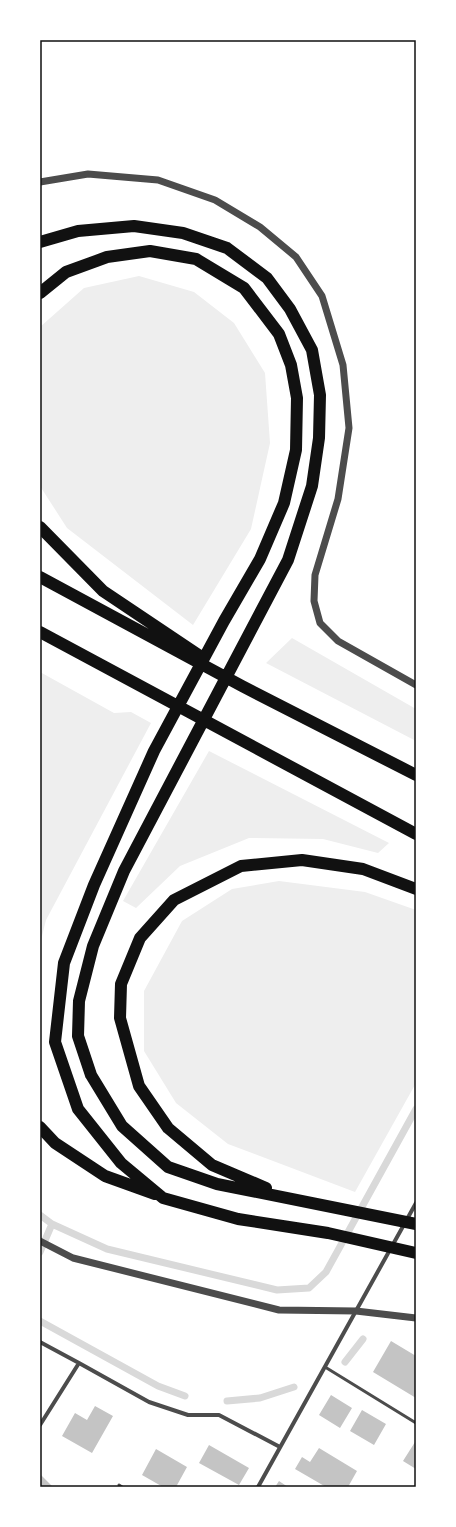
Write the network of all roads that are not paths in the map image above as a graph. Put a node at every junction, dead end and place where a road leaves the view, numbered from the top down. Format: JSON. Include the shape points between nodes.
{"nodes":[{"id":1,"x":40,"y":182,"type":"edge"},
{"id":2,"x":40,"y":242,"type":"edge"},
{"id":3,"x":40,"y":293,"type":"edge"},
{"id":4,"x":40,"y":527,"type":"edge"},
{"id":5,"x":40,"y":577,"type":"edge"},
{"id":6,"x":40,"y":632,"type":"edge"},
{"id":7,"x":188,"y":652,"type":"junction"},
{"id":8,"x":242,"y":686,"type":"junction"},
{"id":9,"x":416,"y":686,"type":"edge"},
{"id":10,"x":416,"y":775,"type":"edge"},
{"id":11,"x":416,"y":834,"type":"edge"},
{"id":12,"x":416,"y":889,"type":"edge"},
{"id":13,"x":40,"y":1127,"type":"edge"},
{"id":14,"x":287,"y":1197,"type":"junction"},
{"id":15,"x":163,"y":1198,"type":"junction"},
{"id":16,"x":416,"y":1203,"type":"edge"},
{"id":17,"x":416,"y":1224,"type":"edge"},
{"id":18,"x":40,"y":1241,"type":"edge"},
{"id":19,"x":416,"y":1253,"type":"edge"},
{"id":20,"x":356,"y":1311,"type":"junction"},
{"id":21,"x":416,"y":1318,"type":"edge"},
{"id":22,"x":40,"y":1342,"type":"edge"},
{"id":23,"x":79,"y":1363,"type":"junction"},
{"id":24,"x":324,"y":1367,"type":"junction"},
{"id":25,"x":416,"y":1422,"type":"edge"},
{"id":26,"x":40,"y":1425,"type":"edge"},
{"id":27,"x":280,"y":1447,"type":"junction"},
{"id":28,"x":258,"y":1487,"type":"edge"}],
"edges":[{"from":1,"to":9,"type":"street","via":[[88,174],[158,180],[216,200],[260,227],[296,257],[322,296],[341,357],[349,428],[338,499],[315,575],[314,601],[320,623],[338,641]]},
{"from":2,"to":14,"type":"highway","via":[[78,231],[134,226],[183,233],[227,248],[267,278],[290,309],[312,350],[320,395],[319,438],[312,486],[288,560],[124,871],[94,946],[79,1001],[78,1036],[90,1075],[122,1126],[168,1167],[217,1184]]},
{"from":3,"to":15,"type":"highway","via":[[66,272],[107,257],[150,251],[196,259],[244,288],[279,334],[291,365],[297,398],[296,450],[284,503],[260,559],[154,751],[94,884],[64,963],[55,1042],[78,1109],[121,1163]]},
{"from":4,"to":7,"type":"highway","via":[[103,590]]},
{"from":5,"to":7,"type":"highway"},
{"from":6,"to":11,"type":"highway"},
{"from":7,"to":8,"type":"highway"},
{"from":7,"to":8,"type":"highway","via":[[216,672]]},
{"from":8,"to":10,"type":"highway"},
{"from":12,"to":14,"type":"highway","via":[[363,869],[302,860],[241,866],[174,900],[140,938],[121,984],[120,1018],[139,1086],[168,1128],[212,1165]]},
{"from":13,"to":15,"type":"highway","via":[[55,1143],[105,1176]]},
{"from":14,"to":17,"type":"highway"},
{"from":15,"to":19,"type":"highway","via":[[238,1219],[328,1233]]},
{"from":16,"to":20,"type":"street"},
{"from":18,"to":20,"type":"street","via":[[73,1258],[279,1310]]},
{"from":20,"to":21,"type":"street"},
{"from":20,"to":24,"type":"street"},
{"from":22,"to":23,"type":"street"},
{"from":23,"to":26,"type":"street"},
{"from":23,"to":27,"type":"street","via":[[149,1402],[188,1415],[219,1415]]},
{"from":24,"to":25,"type":"lane"},
{"from":24,"to":27,"type":"street"},
{"from":27,"to":28,"type":"street"}]}
